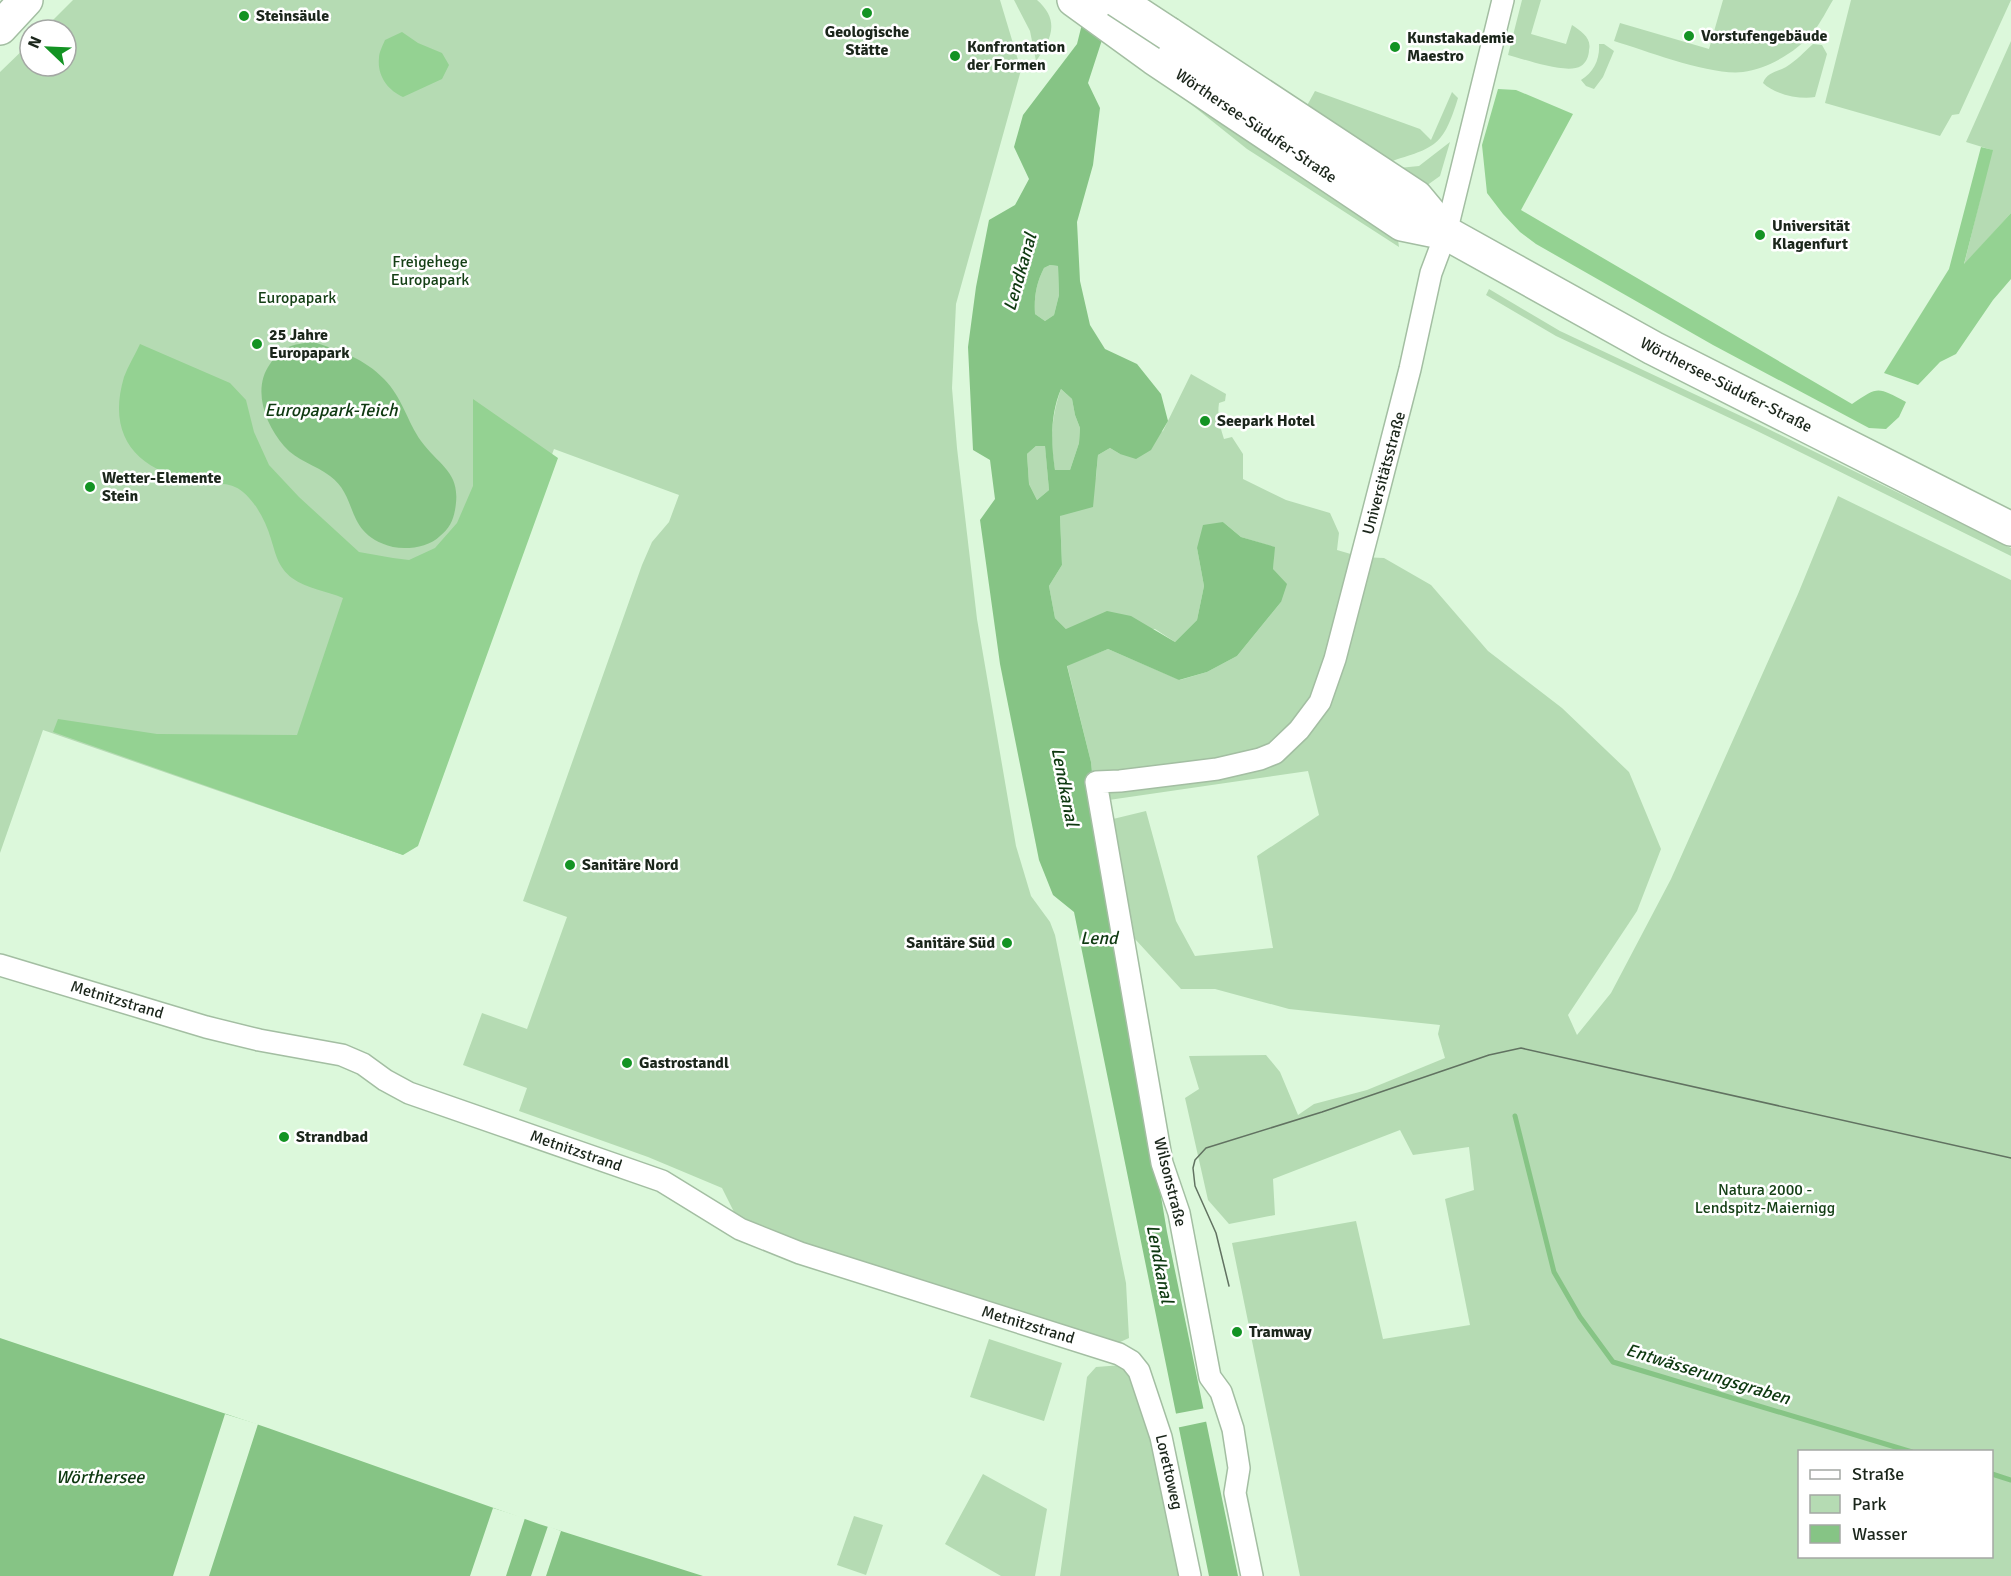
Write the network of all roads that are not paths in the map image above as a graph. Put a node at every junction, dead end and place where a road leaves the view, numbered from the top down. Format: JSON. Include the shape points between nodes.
{"nodes":[{"id":1,"x":26,"y":0,"type":"edge"},
{"id":2,"x":1074,"y":0,"type":"edge"},
{"id":3,"x":1139,"y":0,"type":"edge"},
{"id":4,"x":1503,"y":0,"type":"edge"},
{"id":5,"x":1125,"y":11,"type":"edge"},
{"id":6,"x":0,"y":28,"type":"edge"},
{"id":7,"x":1161,"y":46,"type":"junction"},
{"id":8,"x":1446,"y":233,"type":"junction"},
{"id":9,"x":2011,"y":529,"type":"edge"},
{"id":10,"x":1096,"y":782,"type":"joint"},
{"id":11,"x":0,"y":965,"type":"edge"},
{"id":12,"x":1138,"y":1371,"type":"joint"},
{"id":13,"x":1191,"y":1576,"type":"edge"},
{"id":14,"x":1252,"y":1576,"type":"edge"}],
"edges":[{"from":1,"to":6,"type":"main road"},
{"from":2,"to":7,"type":"main road","name":"Wörthersee-Südufer-Straße"},
{"from":3,"to":5,"type":"street"},
{"from":4,"to":8,"type":"street","name":"Universitätsstraße"},
{"from":5,"to":7,"type":"main road","name":"Wörthersee-Südufer-Straße","bridge":true},
{"from":7,"to":8,"type":"main road","name":"Wörthersee-Südufer-Straße","via":[[1416,197]]},
{"from":8,"to":9,"type":"main road","name":"Wörthersee-Südufer-Straße","via":[[1653,348]]},
{"from":8,"to":10,"type":"street","name":"Universitätsstraße","via":[[1431,273],[1374,510],[1320,702],[1275,753],[1260,759],[1217,770]]},
{"from":10,"to":14,"type":"street","name":"Wilsonstraße","via":[[1162,1163],[1179,1213],[1210,1377],[1221,1392],[1233,1429],[1239,1468],[1235,1493]]},
{"from":11,"to":12,"type":"street","name":"Metnitzstrand","via":[[206,1027],[342,1055],[409,1093],[662,1181],[740,1229],[800,1253],[1119,1354]]},
{"from":12,"to":13,"type":"street","name":"Lorettoweg","via":[[1161,1437]]}]}
